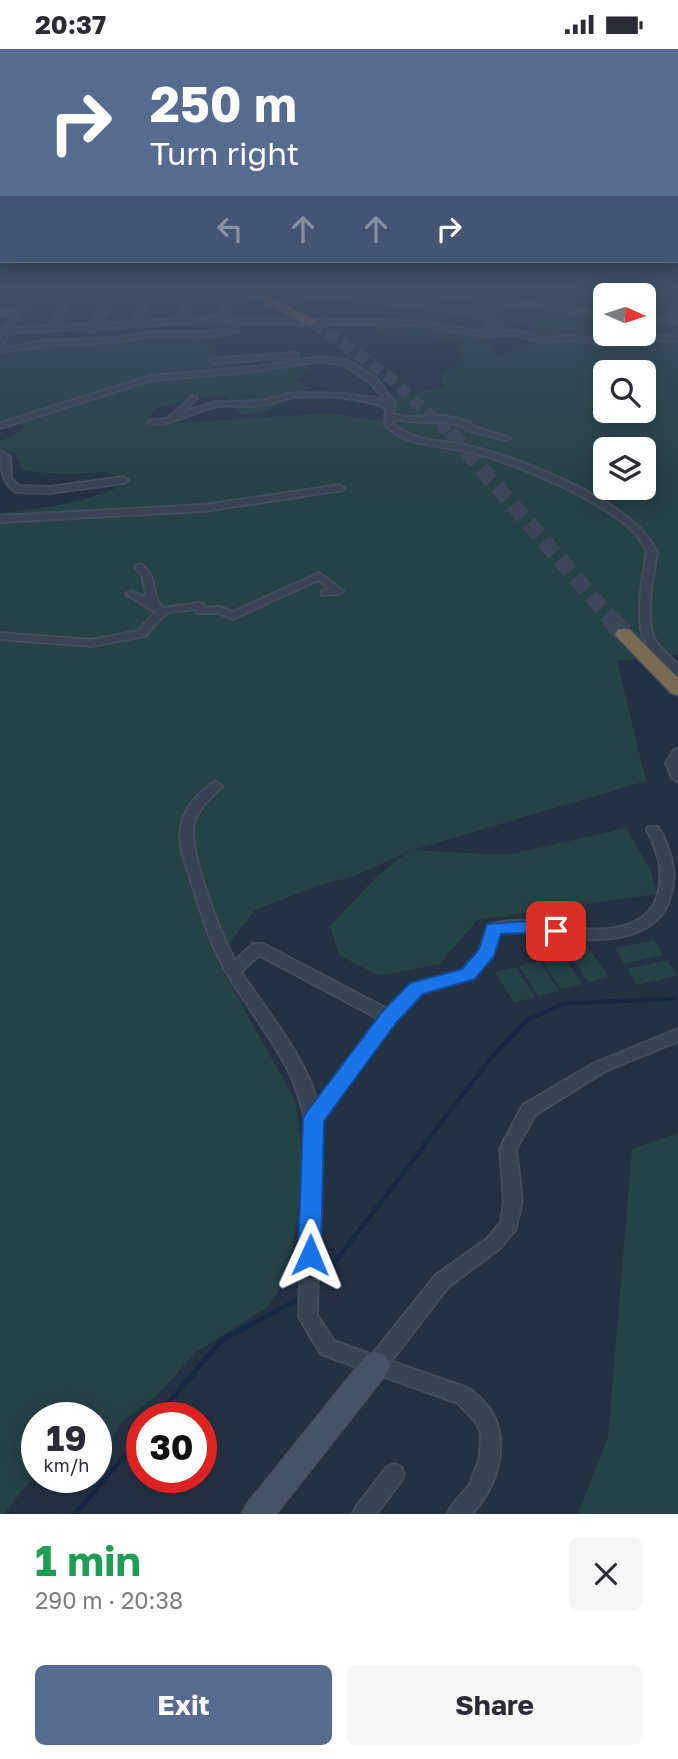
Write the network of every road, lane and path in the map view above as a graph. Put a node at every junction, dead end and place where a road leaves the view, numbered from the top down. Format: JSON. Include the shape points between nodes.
{"nodes":[{"id":1,"x":320,"y":359,"type":"junction"},
{"id":2,"x":213,"y":361,"type":"dead end"},
{"id":3,"x":193,"y":398,"type":"dead end"},
{"id":4,"x":391,"y":411,"type":"junction"},
{"id":5,"x":170,"y":418,"type":"junction"},
{"id":6,"x":152,"y":422,"type":"dead end"},
{"id":7,"x":0,"y":426,"type":"edge"},
{"id":8,"x":506,"y":438,"type":"dead end"},
{"id":9,"x":0,"y":454,"type":"edge"},
{"id":10,"x":124,"y":480,"type":"dead end"},
{"id":11,"x":340,"y":488,"type":"dead end"},
{"id":12,"x":0,"y":519,"type":"edge"},
{"id":13,"x":140,"y":567,"type":"dead end"},
{"id":14,"x":326,"y":593,"type":"dead end"},
{"id":15,"x":131,"y":594,"type":"dead end"},
{"id":16,"x":158,"y":608,"type":"junction"},
{"id":17,"x":624,"y":634,"type":"tunnel mouth"},
{"id":18,"x":0,"y":636,"type":"edge"},
{"id":19,"x":678,"y":671,"type":"edge"},
{"id":20,"x":678,"y":689,"type":"edge"},
{"id":21,"x":678,"y":753,"type":"edge"},
{"id":22,"x":678,"y":778,"type":"edge"},
{"id":23,"x":216,"y":786,"type":"dead end"},
{"id":24,"x":653,"y":830,"type":"dead end"},
{"id":25,"x":233,"y":971,"type":"junction"},
{"id":26,"x":389,"y":1017,"type":"junction"},
{"id":27,"x":678,"y":1035,"type":"edge"},
{"id":28,"x":313,"y":1119,"type":"junction"},
{"id":29,"x":309,"y":1283,"type":"joint"},
{"id":30,"x":376,"y":1366,"type":"junction"},
{"id":31,"x":394,"y":1474,"type":"dead end"},
{"id":32,"x":257,"y":1514,"type":"edge"},
{"id":33,"x":363,"y":1514,"type":"edge"},
{"id":34,"x":458,"y":1514,"type":"edge"}],
"edges":[{"from":1,"to":2,"type":"street","via":[[290,355]]},
{"from":1,"to":4,"type":"street","via":[[346,363],[368,376]]},
{"from":1,"to":7,"type":"street","via":[[151,378]]},
{"from":3,"to":5,"type":"street"},
{"from":4,"to":5,"type":"street","via":[[375,400],[351,396],[294,395],[262,403],[216,404]]},
{"from":4,"to":8,"type":"street","via":[[405,419],[445,418]]},
{"from":4,"to":19,"type":"street","via":[[389,425],[395,432],[477,451],[554,480],[598,503],[641,534],[652,552],[645,583],[647,630],[651,643]]},
{"from":5,"to":6,"type":"street"},
{"from":9,"to":10,"type":"street","via":[[6,456],[7,479],[16,489],[49,490]]},
{"from":11,"to":12,"type":"street","via":[[204,508]]},
{"from":13,"to":16,"type":"street"},
{"from":14,"to":16,"type":"street","via":[[338,591],[319,576],[233,615],[201,611],[199,606]]},
{"from":15,"to":16,"type":"street"},
{"from":16,"to":18,"type":"street","via":[[141,634],[91,643]]},
{"from":17,"to":20,"type":"highway"},
{"from":21,"to":22,"type":"street","via":[[672,763]]},
{"from":23,"to":25,"type":"street","via":[[196,804],[185,832],[214,933]]},
{"from":24,"to":26,"type":"street","via":[[665,851],[668,876],[664,902],[655,917],[625,930],[577,934],[545,926],[494,928],[487,951],[468,974],[416,988]]},
{"from":25,"to":26,"type":"street","via":[[258,948]]},
{"from":25,"to":28,"type":"street","via":[[285,1047]]},
{"from":26,"to":28,"type":"street"},
{"from":27,"to":30,"type":"street","via":[[600,1067],[529,1110],[508,1149],[513,1202],[509,1225],[493,1244],[442,1281]]},
{"from":28,"to":29,"type":"street"},
{"from":29,"to":30,"type":"street","via":[[308,1317],[328,1348]]},
{"from":30,"to":32,"type":"street"},
{"from":30,"to":34,"type":"street","via":[[464,1397],[483,1415],[491,1432],[490,1458],[478,1491]]},
{"from":31,"to":33,"type":"street"}]}
